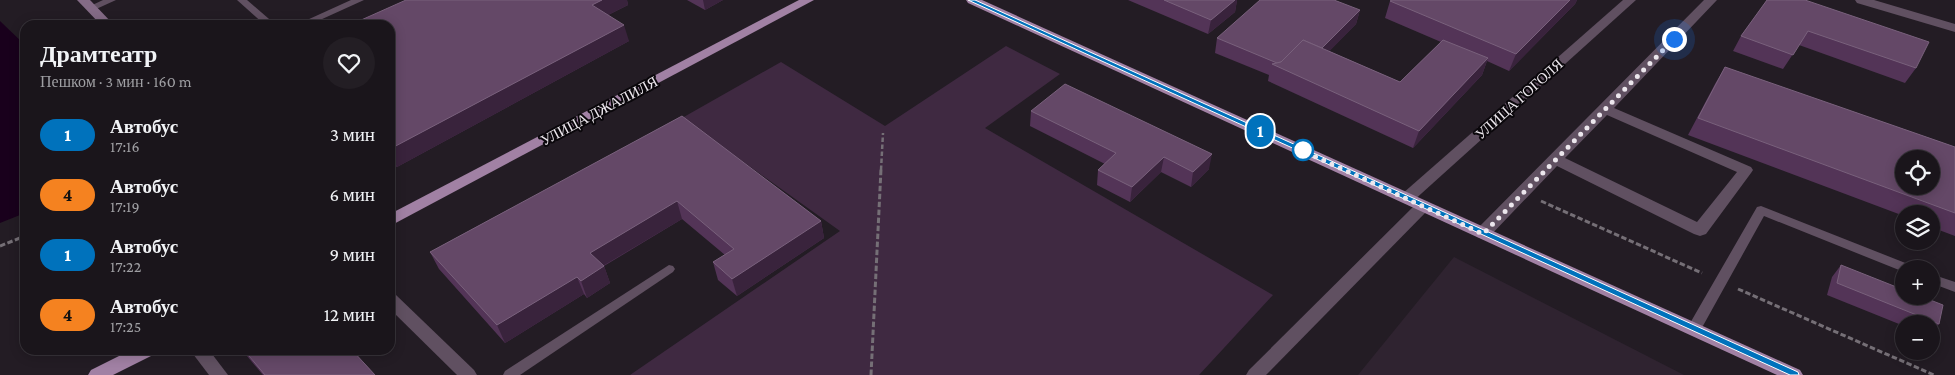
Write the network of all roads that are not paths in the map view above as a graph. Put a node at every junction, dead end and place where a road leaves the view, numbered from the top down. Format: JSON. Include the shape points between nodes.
{"nodes":[{"id":1,"x":111,"y":0,"type":"edge"},
{"id":2,"x":242,"y":0,"type":"edge"},
{"id":3,"x":359,"y":0,"type":"edge"},
{"id":4,"x":808,"y":0,"type":"edge"},
{"id":5,"x":972,"y":0,"type":"edge"},
{"id":6,"x":1630,"y":0,"type":"edge"},
{"id":7,"x":1711,"y":0,"type":"edge"},
{"id":8,"x":1861,"y":0,"type":"edge"},
{"id":9,"x":86,"y":4,"type":"edge"},
{"id":10,"x":103,"y":20,"type":"edge"},
{"id":11,"x":265,"y":20,"type":"edge"},
{"id":12,"x":313,"y":20,"type":"edge"},
{"id":13,"x":1955,"y":28,"type":"edge"},
{"id":14,"x":1605,"y":109,"type":"junction"},
{"id":15,"x":1556,"y":160,"type":"junction"},
{"id":16,"x":1407,"y":198,"type":"junction"},
{"id":17,"x":1423,"y":206,"type":"junction"},
{"id":18,"x":395,"y":218,"type":"edge"},
{"id":19,"x":1483,"y":234,"type":"junction"},
{"id":20,"x":1895,"y":263,"type":"edge"},
{"id":21,"x":670,"y":269,"type":"dead end"},
{"id":22,"x":1940,"y":281,"type":"edge"},
{"id":23,"x":1955,"y":287,"type":"edge"},
{"id":24,"x":395,"y":304,"type":"edge"},
{"id":25,"x":1694,"y":329,"type":"junction"},
{"id":26,"x":137,"y":355,"type":"edge"},
{"id":27,"x":203,"y":355,"type":"edge"},
{"id":28,"x":97,"y":375,"type":"edge"},
{"id":29,"x":219,"y":375,"type":"edge"},
{"id":30,"x":468,"y":375,"type":"edge"},
{"id":31,"x":510,"y":375,"type":"edge"},
{"id":32,"x":1255,"y":375,"type":"edge"},
{"id":33,"x":1794,"y":375,"type":"edge"}],
"edges":[{"from":1,"to":9,"type":"lane"},
{"from":2,"to":11,"type":"lane"},
{"from":3,"to":12,"type":"lane"},
{"from":4,"to":18,"type":"main road","name":"УЛИЦА ДЖАЛИЛЯ"},
{"from":5,"to":16,"type":"main road"},
{"from":6,"to":16,"type":"street","name":"УЛИЦА ГОГОЛЯ"},
{"from":7,"to":14,"type":"street"},
{"from":8,"to":13,"type":"street"},
{"from":9,"to":10,"type":"street"},
{"from":14,"to":15,"type":"street"},
{"from":14,"to":15,"type":"street","via":[[1746,170],[1700,230]]},
{"from":15,"to":19,"type":"street"},
{"from":16,"to":17,"type":"main road"},
{"from":17,"to":19,"type":"main road"},
{"from":17,"to":32,"type":"street"},
{"from":19,"to":25,"type":"main road"},
{"from":20,"to":25,"type":"lane","via":[[1761,210]]},
{"from":21,"to":31,"type":"lane"},
{"from":22,"to":23,"type":"lane"},
{"from":24,"to":30,"type":"street"},
{"from":25,"to":33,"type":"main road"},
{"from":26,"to":28,"type":"main road"},
{"from":27,"to":29,"type":"street"}]}
